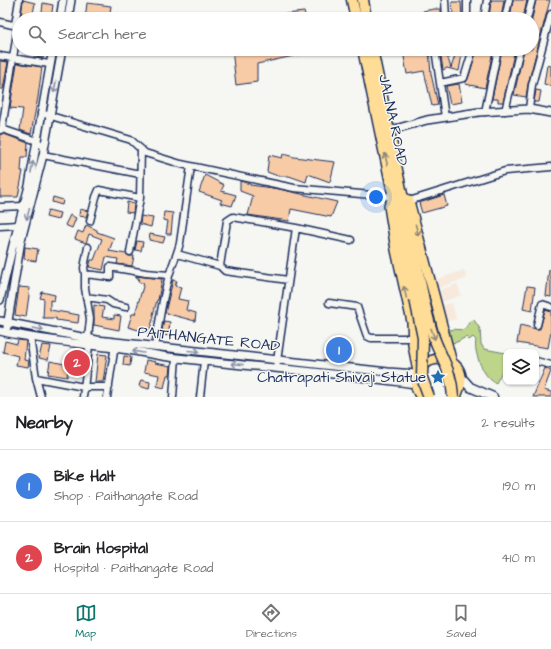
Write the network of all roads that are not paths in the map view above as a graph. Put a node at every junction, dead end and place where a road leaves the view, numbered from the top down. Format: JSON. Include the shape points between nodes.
{"nodes":[{"id":1,"x":19,"y":0,"type":"edge"},
{"id":2,"x":63,"y":0,"type":"edge"},
{"id":3,"x":71,"y":0,"type":"edge"},
{"id":4,"x":352,"y":0,"type":"edge"},
{"id":5,"x":363,"y":0,"type":"edge"},
{"id":6,"x":445,"y":0,"type":"edge"},
{"id":7,"x":467,"y":0,"type":"edge"},
{"id":8,"x":487,"y":0,"type":"edge"},
{"id":9,"x":509,"y":0,"type":"edge"},
{"id":10,"x":532,"y":0,"type":"edge"},
{"id":11,"x":18,"y":12,"type":"edge"},
{"id":12,"x":61,"y":12,"type":"edge"},
{"id":13,"x":69,"y":12,"type":"edge"},
{"id":14,"x":355,"y":12,"type":"edge"},
{"id":15,"x":365,"y":12,"type":"edge"},
{"id":16,"x":446,"y":12,"type":"edge"},
{"id":17,"x":467,"y":12,"type":"edge"},
{"id":18,"x":485,"y":12,"type":"edge"},
{"id":19,"x":506,"y":12,"type":"edge"},
{"id":20,"x":529,"y":12,"type":"edge"},
{"id":21,"x":551,"y":14,"type":"edge"},
{"id":22,"x":0,"y":22,"type":"edge"},
{"id":23,"x":12,"y":25,"type":"edge"},
{"id":24,"x":0,"y":56,"type":"edge"},
{"id":25,"x":51,"y":56,"type":"edge"},
{"id":26,"x":61,"y":56,"type":"edge"},
{"id":27,"x":365,"y":56,"type":"edge"},
{"id":28,"x":373,"y":56,"type":"edge"},
{"id":29,"x":435,"y":56,"type":"edge"},
{"id":30,"x":471,"y":56,"type":"edge"},
{"id":31,"x":497,"y":56,"type":"edge"},
{"id":32,"x":518,"y":56,"type":"edge"},
{"id":33,"x":13,"y":58,"type":"junction"},
{"id":34,"x":49,"y":64,"type":"junction"},
{"id":35,"x":440,"y":83,"type":"junction"},
{"id":36,"x":0,"y":93,"type":"edge"},
{"id":37,"x":7,"y":94,"type":"junction"},
{"id":38,"x":529,"y":110,"type":"junction"},
{"id":39,"x":505,"y":111,"type":"junction"},
{"id":40,"x":485,"y":112,"type":"junction"},
{"id":41,"x":41,"y":113,"type":"junction"},
{"id":42,"x":551,"y":113,"type":"edge"},
{"id":43,"x":50,"y":115,"type":"junction"},
{"id":44,"x":445,"y":117,"type":"junction"},
{"id":45,"x":1,"y":130,"type":"edge"},
{"id":46,"x":388,"y":131,"type":"junction"},
{"id":47,"x":37,"y":141,"type":"junction"},
{"id":48,"x":44,"y":147,"type":"junction"},
{"id":49,"x":141,"y":149,"type":"junction"},
{"id":50,"x":43,"y":155,"type":"junction"},
{"id":51,"x":191,"y":166,"type":"junction"},
{"id":52,"x":551,"y":167,"type":"edge"},
{"id":53,"x":140,"y":174,"type":"junction"},
{"id":54,"x":140,"y":198,"type":"junction"},
{"id":55,"x":401,"y":198,"type":"junction"},
{"id":56,"x":23,"y":206,"type":"junction"},
{"id":57,"x":0,"y":207,"type":"edge"},
{"id":58,"x":90,"y":221,"type":"dead end"},
{"id":59,"x":18,"y":225,"type":"junction"},
{"id":60,"x":0,"y":226,"type":"edge"},
{"id":61,"x":296,"y":228,"type":"junction"},
{"id":62,"x":352,"y":240,"type":"dead end"},
{"id":63,"x":88,"y":246,"type":"dead end"},
{"id":64,"x":130,"y":252,"type":"dead end"},
{"id":65,"x":178,"y":254,"type":"junction"},
{"id":66,"x":220,"y":266,"type":"junction"},
{"id":67,"x":85,"y":274,"type":"junction"},
{"id":68,"x":169,"y":275,"type":"junction"},
{"id":69,"x":288,"y":280,"type":"junction"},
{"id":70,"x":86,"y":297,"type":"junction"},
{"id":71,"x":419,"y":298,"type":"junction"},
{"id":72,"x":0,"y":300,"type":"edge"},
{"id":73,"x":329,"y":303,"type":"dead end"},
{"id":74,"x":126,"y":307,"type":"dead end"},
{"id":75,"x":551,"y":307,"type":"edge"},
{"id":76,"x":0,"y":321,"type":"edge"},
{"id":77,"x":8,"y":323,"type":"junction"},
{"id":78,"x":537,"y":325,"type":"dead end"},
{"id":79,"x":3,"y":331,"type":"edge"},
{"id":80,"x":30,"y":338,"type":"junction"},
{"id":81,"x":413,"y":338,"type":"junction"},
{"id":82,"x":88,"y":342,"type":"junction"},
{"id":83,"x":115,"y":345,"type":"junction"},
{"id":84,"x":155,"y":347,"type":"junction"},
{"id":85,"x":176,"y":358,"type":"junction"},
{"id":86,"x":277,"y":360,"type":"junction"},
{"id":87,"x":204,"y":361,"type":"junction"},
{"id":88,"x":539,"y":362,"type":"edge"},
{"id":89,"x":452,"y":363,"type":"junction"},
{"id":90,"x":551,"y":365,"type":"edge"},
{"id":91,"x":276,"y":368,"type":"junction"},
{"id":92,"x":417,"y":373,"type":"junction"},
{"id":93,"x":36,"y":378,"type":"junction"},
{"id":94,"x":462,"y":378,"type":"junction"},
{"id":95,"x":415,"y":384,"type":"junction"},
{"id":96,"x":84,"y":387,"type":"junction"},
{"id":97,"x":109,"y":387,"type":"junction"},
{"id":98,"x":41,"y":397,"type":"edge"},
{"id":99,"x":83,"y":397,"type":"edge"},
{"id":100,"x":107,"y":397,"type":"edge"},
{"id":101,"x":173,"y":397,"type":"edge"},
{"id":102,"x":200,"y":397,"type":"edge"},
{"id":103,"x":421,"y":397,"type":"edge"},
{"id":104,"x":429,"y":397,"type":"edge"},
{"id":105,"x":455,"y":397,"type":"edge"},
{"id":106,"x":493,"y":397,"type":"edge"}],
"edges":[{"from":1,"to":11,"type":"street"},
{"from":2,"to":12,"type":"street"},
{"from":3,"to":13,"type":"street"},
{"from":4,"to":14,"type":"highway"},
{"from":5,"to":15,"type":"highway"},
{"from":6,"to":16,"type":"street"},
{"from":7,"to":17,"type":"street"},
{"from":8,"to":18,"type":"street"},
{"from":9,"to":19,"type":"street"},
{"from":10,"to":20,"type":"street"},
{"from":21,"to":38,"type":"street","via":[[532,85]]},
{"from":22,"to":23,"type":"street"},
{"from":24,"to":33,"type":"street"},
{"from":25,"to":34,"type":"street"},
{"from":26,"to":43,"type":"street","one_way":true},
{"from":55,"to":27,"type":"highway","name":"JALNA ROAD","one_way":true},
{"from":28,"to":46,"type":"highway","name":"JALNA ROAD"},
{"from":29,"to":35,"type":"street"},
{"from":30,"to":35,"type":"street","via":[[464,78]]},
{"from":31,"to":40,"type":"street"},
{"from":32,"to":39,"type":"street"},
{"from":33,"to":34,"type":"street"},
{"from":33,"to":37,"type":"street"},
{"from":34,"to":41,"type":"street"},
{"from":35,"to":44,"type":"street"},
{"from":36,"to":37,"type":"street"},
{"from":37,"to":45,"type":"street"},
{"from":38,"to":39,"type":"street"},
{"from":38,"to":42,"type":"street"},
{"from":39,"to":40,"type":"street"},
{"from":40,"to":44,"type":"street"},
{"from":41,"to":43,"type":"street"},
{"from":41,"to":47,"type":"street"},
{"from":43,"to":48,"type":"street"},
{"from":43,"to":49,"type":"street","via":[[131,140]]},
{"from":44,"to":46,"type":"street"},
{"from":45,"to":47,"type":"street"},
{"from":46,"to":55,"type":"highway","name":"JALNA ROAD"},
{"from":47,"to":48,"type":"street"},
{"from":56,"to":47,"type":"street","one_way":true},
{"from":48,"to":50,"type":"street"},
{"from":49,"to":51,"type":"street","via":[[145,153]]},
{"from":49,"to":53,"type":"street"},
{"from":50,"to":53,"type":"street"},
{"from":50,"to":77,"type":"street","one_way":true,"via":[[21,240]]},
{"from":51,"to":55,"type":"street","via":[[294,188]]},
{"from":51,"to":65,"type":"street"},
{"from":52,"to":55,"type":"street","via":[[505,171]]},
{"from":53,"to":54,"type":"street"},
{"from":54,"to":58,"type":"street","via":[[99,190]]},
{"from":54,"to":64,"type":"street"},
{"from":55,"to":71,"type":"highway"},
{"from":81,"to":55,"type":"main road","one_way":true,"via":[[389,206]]},
{"from":55,"to":89,"type":"main road","one_way":true},
{"from":56,"to":57,"type":"street"},
{"from":56,"to":59,"type":"street"},
{"from":59,"to":60,"type":"street"},
{"from":59,"to":72,"type":"street"},
{"from":61,"to":62,"type":"street"},
{"from":61,"to":66,"type":"street","via":[[233,217],[227,221]]},
{"from":61,"to":69,"type":"street"},
{"from":63,"to":67,"type":"street"},
{"from":65,"to":66,"type":"street"},
{"from":65,"to":68,"type":"street"},
{"from":66,"to":69,"type":"street","via":[[225,271]]},
{"from":67,"to":68,"type":"street","via":[[110,277],[110,267]]},
{"from":67,"to":70,"type":"street"},
{"from":68,"to":84,"type":"street"},
{"from":69,"to":86,"type":"street"},
{"from":70,"to":74,"type":"street","via":[[107,300]]},
{"from":70,"to":82,"type":"street","via":[[90,319]]},
{"from":71,"to":104,"type":"highway","bridge":true,"via":[[423,338],[422,378]]},
{"from":71,"to":105,"type":"highway","one_way":true,"bridge":true,"via":[[448,369]]},
{"from":73,"to":81,"type":"street","via":[[357,307],[367,336],[371,338]]},
{"from":75,"to":78,"type":"street","via":[[542,304]]},
{"from":76,"to":77,"type":"street","name":"PAITHANGATE ROAD"},
{"from":77,"to":79,"type":"street"},
{"from":77,"to":82,"type":"street","name":"PAITHANGATE ROAD","one_way":true},
{"from":79,"to":80,"type":"street","name":"PAITHANGATE ROAD"},
{"from":80,"to":82,"type":"street","name":"PAITHANGATE ROAD"},
{"from":80,"to":93,"type":"street"},
{"from":81,"to":92,"type":"main road"},
{"from":82,"to":83,"type":"street","name":"PAITHANGATE ROAD"},
{"from":82,"to":96,"type":"street"},
{"from":83,"to":84,"type":"street","name":"PAITHANGATE ROAD"},
{"from":85,"to":83,"type":"street","name":"PAITHANGATE ROAD","one_way":true},
{"from":83,"to":97,"type":"street"},
{"from":84,"to":86,"type":"street","name":"PAITHANGATE ROAD","one_way":true},
{"from":85,"to":87,"type":"street","name":"PAITHANGATE ROAD"},
{"from":85,"to":101,"type":"street"},
{"from":86,"to":91,"type":"street"},
{"from":86,"to":92,"type":"street","name":"PAITHANGATE ROAD"},
{"from":91,"to":87,"type":"street","name":"PAITHANGATE ROAD","one_way":true},
{"from":87,"to":102,"type":"street"},
{"from":88,"to":90,"type":"street"},
{"from":89,"to":92,"type":"main road","via":[[444,359],[428,361]]},
{"from":89,"to":94,"type":"main road"},
{"from":91,"to":95,"type":"street","name":"PAITHANGATE ROAD"},
{"from":92,"to":95,"type":"main road"},
{"from":93,"to":96,"type":"street"},
{"from":93,"to":98,"type":"street"},
{"from":94,"to":105,"type":"main road"},
{"from":94,"to":106,"type":"main road","via":[[470,387]]},
{"from":95,"to":103,"type":"main road"},
{"from":96,"to":97,"type":"street"},
{"from":96,"to":99,"type":"street"},
{"from":97,"to":100,"type":"street"}]}
